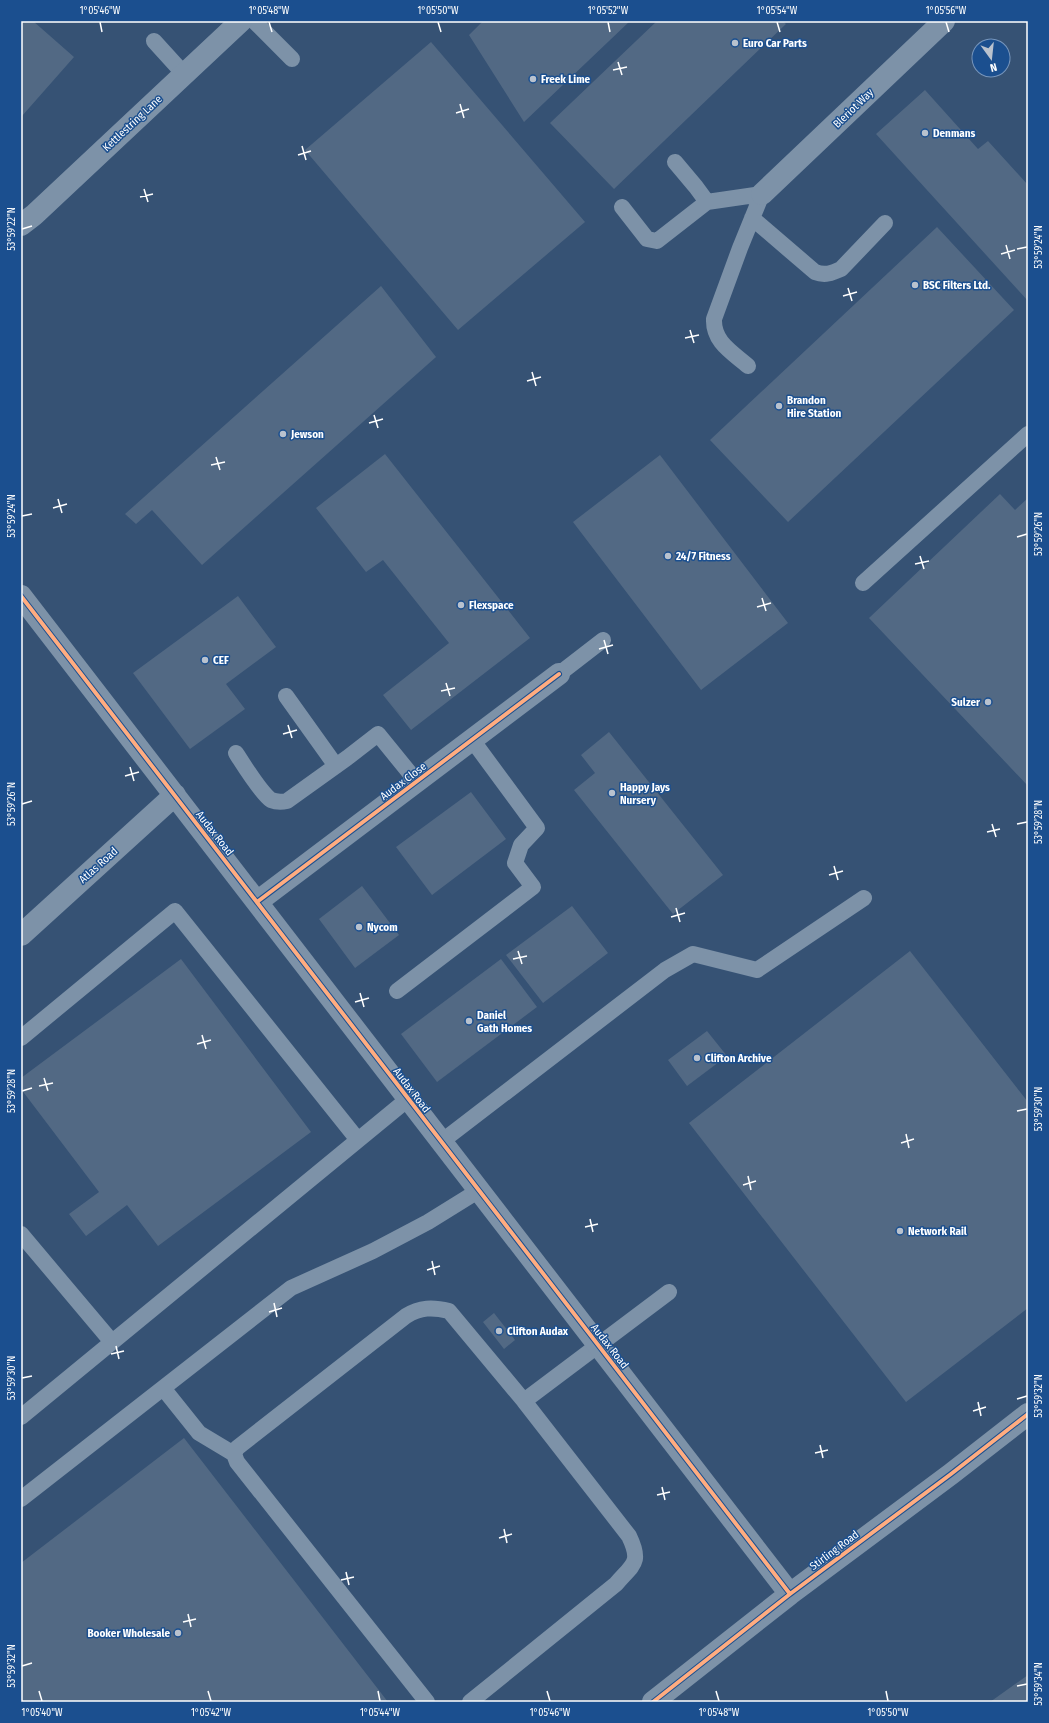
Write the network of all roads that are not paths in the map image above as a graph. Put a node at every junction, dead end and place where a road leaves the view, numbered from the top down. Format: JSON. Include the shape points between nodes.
{"nodes":[{"id":1,"x":241,"y":21,"type":"edge"},
{"id":2,"x":254,"y":21,"type":"edge"},
{"id":3,"x":944,"y":21,"type":"edge"},
{"id":4,"x":154,"y":40,"type":"dead end"},
{"id":5,"x":292,"y":59,"type":"dead end"},
{"id":6,"x":184,"y":74,"type":"junction"},
{"id":7,"x":675,"y":162,"type":"dead end"},
{"id":8,"x":762,"y":194,"type":"junction"},
{"id":9,"x":707,"y":202,"type":"junction"},
{"id":10,"x":622,"y":207,"type":"dead end"},
{"id":11,"x":752,"y":218,"type":"junction"},
{"id":12,"x":885,"y":223,"type":"dead end"},
{"id":13,"x":21,"y":225,"type":"edge"},
{"id":14,"x":748,"y":366,"type":"dead end"},
{"id":15,"x":1028,"y":434,"type":"edge"},
{"id":16,"x":863,"y":583,"type":"dead end"},
{"id":17,"x":21,"y":596,"type":"edge"},
{"id":18,"x":603,"y":640,"type":"dead end"},
{"id":19,"x":560,"y":674,"type":"joint"},
{"id":20,"x":286,"y":696,"type":"dead end"},
{"id":21,"x":473,"y":741,"type":"junction"},
{"id":22,"x":236,"y":753,"type":"dead end"},
{"id":23,"x":336,"y":766,"type":"junction"},
{"id":24,"x":417,"y":782,"type":"junction"},
{"id":25,"x":175,"y":795,"type":"junction"},
{"id":26,"x":864,"y":898,"type":"dead end"},
{"id":27,"x":257,"y":902,"type":"junction"},
{"id":28,"x":23,"y":930,"type":"edge"},
{"id":29,"x":397,"y":991,"type":"dead end"},
{"id":30,"x":21,"y":1038,"type":"edge"},
{"id":31,"x":408,"y":1099,"type":"junction"},
{"id":32,"x":358,"y":1140,"type":"junction"},
{"id":33,"x":441,"y":1142,"type":"junction"},
{"id":34,"x":478,"y":1191,"type":"junction"},
{"id":35,"x":21,"y":1234,"type":"edge"},
{"id":36,"x":669,"y":1292,"type":"dead end"},
{"id":37,"x":112,"y":1342,"type":"junction"},
{"id":38,"x":598,"y":1345,"type":"junction"},
{"id":39,"x":163,"y":1388,"type":"junction"},
{"id":40,"x":524,"y":1401,"type":"junction"},
{"id":41,"x":1028,"y":1414,"type":"edge"},
{"id":42,"x":21,"y":1416,"type":"edge"},
{"id":43,"x":234,"y":1454,"type":"junction"},
{"id":44,"x":21,"y":1499,"type":"edge"},
{"id":45,"x":790,"y":1594,"type":"junction"},
{"id":46,"x":427,"y":1702,"type":"edge"},
{"id":47,"x":470,"y":1702,"type":"edge"},
{"id":48,"x":653,"y":1702,"type":"edge"}],
"edges":[{"from":1,"to":6,"type":"street","name":"Kettlestring Lane"},
{"from":2,"to":5,"type":"lane"},
{"from":3,"to":8,"type":"street","name":"Bleriot Way"},
{"from":4,"to":6,"type":"lane"},
{"from":6,"to":13,"type":"street","name":"Kettlestring Lane"},
{"from":7,"to":9,"type":"lane"},
{"from":8,"to":9,"type":"lane"},
{"from":8,"to":11,"type":"lane"},
{"from":9,"to":10,"type":"lane","via":[[657,241],[647,238]]},
{"from":11,"to":12,"type":"lane","via":[[815,272],[822,274],[841,269]]},
{"from":11,"to":14,"type":"lane","via":[[714,324],[718,339]]},
{"from":15,"to":16,"type":"lane"},
{"from":17,"to":25,"type":"street","name":"Audax Road"},
{"from":18,"to":19,"type":"lane"},
{"from":19,"to":21,"type":"street","name":"Audax Close"},
{"from":20,"to":23,"type":"lane"},
{"from":21,"to":24,"type":"street","name":"Audax Close"},
{"from":21,"to":29,"type":"lane","via":[[537,828],[520,845],[515,864],[533,887]]},
{"from":22,"to":23,"type":"lane","via":[[271,800],[280,802],[287,801]]},
{"from":23,"to":24,"type":"lane","via":[[378,734]]},
{"from":24,"to":27,"type":"street","name":"Audax Close"},
{"from":25,"to":27,"type":"street","name":"Audax Road"},
{"from":25,"to":28,"type":"street","name":"Atlas Road"},
{"from":26,"to":33,"type":"lane","via":[[757,970],[693,954],[665,970]]},
{"from":27,"to":31,"type":"street","name":"Audax Road"},
{"from":30,"to":32,"type":"lane","via":[[175,911]]},
{"from":31,"to":32,"type":"lane"},
{"from":31,"to":33,"type":"street","name":"Audax Road"},
{"from":32,"to":37,"type":"lane"},
{"from":33,"to":34,"type":"street","name":"Audax Road"},
{"from":34,"to":38,"type":"street","name":"Audax Road"},
{"from":34,"to":39,"type":"lane","via":[[428,1222],[373,1251],[291,1288]]},
{"from":35,"to":37,"type":"lane"},
{"from":36,"to":38,"type":"lane"},
{"from":37,"to":42,"type":"lane"},
{"from":38,"to":40,"type":"lane"},
{"from":38,"to":45,"type":"street","name":"Audax Road"},
{"from":39,"to":43,"type":"lane","via":[[199,1433]]},
{"from":39,"to":44,"type":"lane"},
{"from":40,"to":43,"type":"lane","via":[[449,1311],[437,1308],[424,1309],[406,1316],[237,1448]]},
{"from":40,"to":47,"type":"lane","via":[[629,1536],[636,1555],[635,1562],[616,1584]]},
{"from":41,"to":45,"type":"street","name":"Stirling Road"},
{"from":43,"to":46,"type":"lane","via":[[237,1462]]},
{"from":45,"to":48,"type":"street","name":"Stirling Road"}]}
